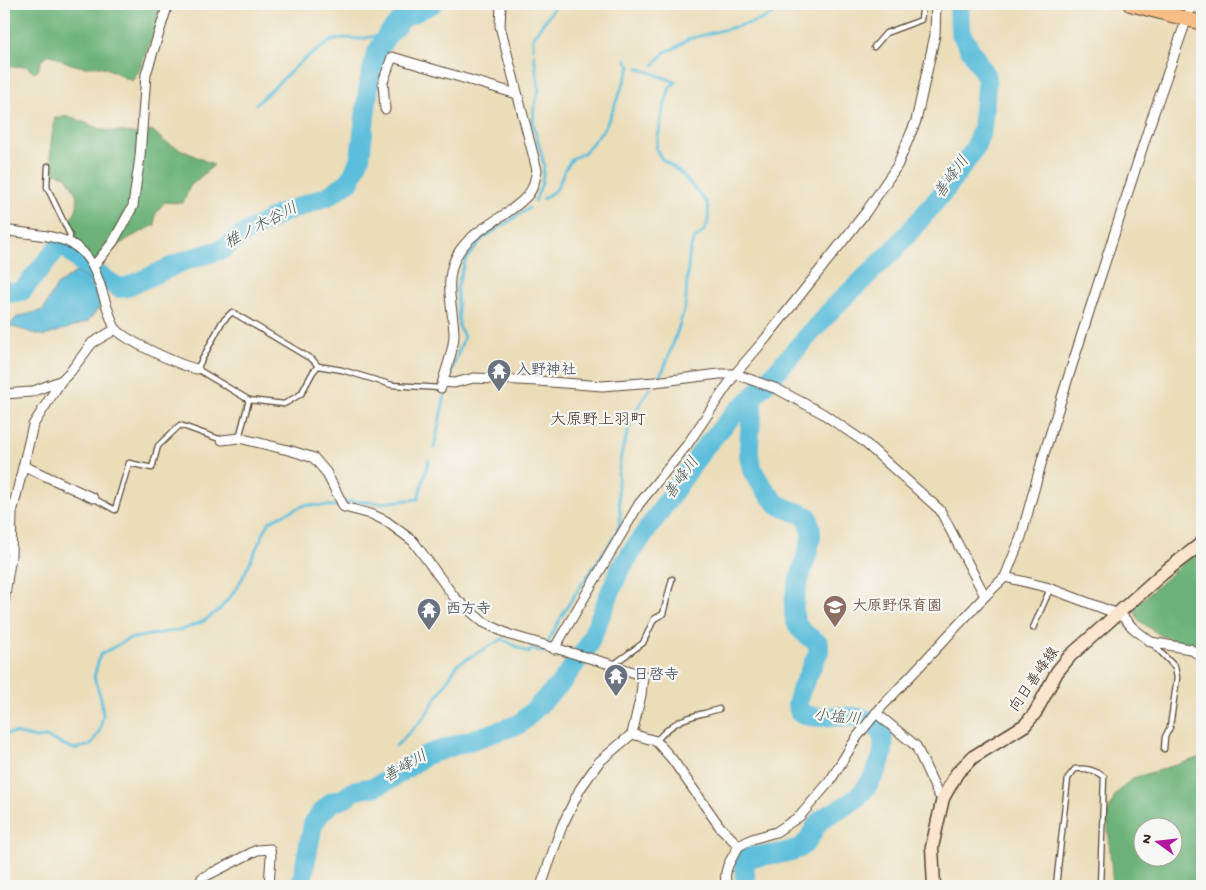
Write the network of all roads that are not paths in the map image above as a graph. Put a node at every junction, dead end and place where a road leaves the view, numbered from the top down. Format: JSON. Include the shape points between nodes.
{"nodes":[{"id":1,"x":168,"y":4,"type":"edge"},
{"id":2,"x":501,"y":4,"type":"edge"},
{"id":3,"x":923,"y":4,"type":"edge"},
{"id":4,"x":936,"y":4,"type":"edge"},
{"id":5,"x":1130,"y":4,"type":"edge"},
{"id":6,"x":1192,"y":4,"type":"edge"},
{"id":7,"x":1188,"y":19,"type":"junction"},
{"id":8,"x":1202,"y":23,"type":"edge"},
{"id":9,"x":874,"y":47,"type":"dead end"},
{"id":10,"x":517,"y":94,"type":"junction"},
{"id":11,"x":385,"y":109,"type":"dead end"},
{"id":12,"x":48,"y":166,"type":"dead end"},
{"id":13,"x":4,"y":230,"type":"edge"},
{"id":14,"x":68,"y":242,"type":"junction"},
{"id":15,"x":93,"y":267,"type":"junction"},
{"id":16,"x":116,"y":329,"type":"junction"},
{"id":17,"x":318,"y":366,"type":"junction"},
{"id":18,"x":197,"y":370,"type":"junction"},
{"id":19,"x":738,"y":374,"type":"junction"},
{"id":20,"x":61,"y":381,"type":"junction"},
{"id":21,"x":442,"y":385,"type":"junction"},
{"id":22,"x":4,"y":394,"type":"edge"},
{"id":23,"x":249,"y":400,"type":"junction"},
{"id":24,"x":239,"y":438,"type":"junction"},
{"id":25,"x":222,"y":440,"type":"joint"},
{"id":26,"x":24,"y":466,"type":"junction"},
{"id":27,"x":93,"y":498,"type":"joint"},
{"id":28,"x":8,"y":512,"type":"edge"},
{"id":29,"x":1202,"y":543,"type":"edge"},
{"id":30,"x":1005,"y":577,"type":"junction"},
{"id":31,"x":672,"y":579,"type":"dead end"},
{"id":32,"x":1050,"y":589,"type":"junction"},
{"id":33,"x":984,"y":596,"type":"junction"},
{"id":34,"x":4,"y":600,"type":"edge"},
{"id":35,"x":1118,"y":614,"type":"junction"},
{"id":36,"x":1033,"y":628,"type":"dead end"},
{"id":37,"x":1151,"y":642,"type":"junction"},
{"id":38,"x":557,"y":650,"type":"junction"},
{"id":39,"x":1202,"y":657,"type":"edge"},
{"id":40,"x":613,"y":665,"type":"junction"},
{"id":41,"x":719,"y":709,"type":"dead end"},
{"id":42,"x":874,"y":715,"type":"junction"},
{"id":43,"x":632,"y":734,"type":"junction"},
{"id":44,"x":656,"y":741,"type":"junction"},
{"id":45,"x":1164,"y":749,"type":"dead end"},
{"id":46,"x":943,"y":798,"type":"junction"},
{"id":47,"x":739,"y":846,"type":"junction"},
{"id":48,"x":200,"y":886,"type":"edge"},
{"id":49,"x":269,"y":886,"type":"edge"},
{"id":50,"x":541,"y":886,"type":"edge"},
{"id":51,"x":727,"y":886,"type":"edge"},
{"id":52,"x":934,"y":886,"type":"edge"},
{"id":53,"x":1056,"y":886,"type":"edge"},
{"id":54,"x":1100,"y":886,"type":"edge"}],
"edges":[{"from":1,"to":15,"type":"street","via":[[146,74],[133,206],[113,242]]},
{"from":2,"to":10,"type":"street","via":[[500,26]]},
{"from":3,"to":9,"type":"lane","via":[[921,20],[886,33]]},
{"from":4,"to":19,"type":"street","via":[[935,35],[916,121],[897,166],[866,212]]},
{"from":5,"to":7,"type":"main road"},
{"from":6,"to":7,"type":"street"},
{"from":7,"to":8,"type":"main road"},
{"from":7,"to":30,"type":"street","via":[[1152,118],[1043,457],[1021,537]]},
{"from":10,"to":11,"type":"street","via":[[392,57],[383,82]]},
{"from":10,"to":21,"type":"street","via":[[537,170],[534,185],[526,198],[464,243],[455,259],[449,298],[453,349]]},
{"from":12,"to":14,"type":"lane","via":[[47,187],[70,235]]},
{"from":13,"to":14,"type":"street"},
{"from":14,"to":15,"type":"street","via":[[86,256]]},
{"from":15,"to":16,"type":"street"},
{"from":16,"to":18,"type":"street","via":[[146,349]]},
{"from":16,"to":20,"type":"street","via":[[92,343]]},
{"from":17,"to":18,"type":"lane","via":[[232,312],[222,322]]},
{"from":17,"to":21,"type":"lane","via":[[392,385]]},
{"from":17,"to":23,"type":"lane","via":[[301,394],[284,404]]},
{"from":18,"to":23,"type":"lane"},
{"from":19,"to":21,"type":"street","via":[[602,386],[474,378]]},
{"from":19,"to":33,"type":"street","via":[[777,389],[822,413],[862,440],[940,510]]},
{"from":19,"to":38,"type":"street","via":[[639,504]]},
{"from":20,"to":22,"type":"street","via":[[32,392]]},
{"from":20,"to":26,"type":"street","via":[[33,425]]},
{"from":23,"to":24,"type":"lane"},
{"from":24,"to":25,"type":"street"},
{"from":24,"to":38,"type":"street","via":[[314,458],[326,472],[342,503],[386,521],[413,541],[455,598],[483,622],[510,636]]},
{"from":25,"to":27,"type":"lane","via":[[180,424],[158,446],[152,468],[129,463],[115,510]]},
{"from":26,"to":27,"type":"street"},
{"from":26,"to":28,"type":"street"},
{"from":28,"to":34,"type":"street","via":[[11,556]]},
{"from":29,"to":35,"type":"main road","name":"向日善峰線"},
{"from":30,"to":32,"type":"street"},
{"from":30,"to":33,"type":"street"},
{"from":31,"to":40,"type":"lane","via":[[663,614],[654,619],[643,643]]},
{"from":32,"to":35,"type":"street"},
{"from":32,"to":36,"type":"lane"},
{"from":33,"to":42,"type":"street"},
{"from":35,"to":37,"type":"street"},
{"from":35,"to":46,"type":"main road","name":"向日善峰線","via":[[1070,656],[1025,725],[973,758],[957,773]]},
{"from":37,"to":39,"type":"street","via":[[1190,649]]},
{"from":37,"to":45,"type":"lane","via":[[1175,667],[1177,678]]},
{"from":38,"to":40,"type":"street"},
{"from":40,"to":43,"type":"street","via":[[643,676]]},
{"from":41,"to":44,"type":"lane","via":[[686,717],[668,727]]},
{"from":42,"to":46,"type":"street","via":[[916,746],[938,794]]},
{"from":42,"to":47,"type":"street","via":[[830,781],[800,816],[776,832]]},
{"from":43,"to":44,"type":"street"},
{"from":43,"to":50,"type":"street","via":[[600,762],[580,789],[562,826]]},
{"from":44,"to":47,"type":"street","via":[[720,827]]},
{"from":46,"to":52,"type":"main road","name":"向日善峰線","via":[[932,847]]},
{"from":47,"to":51,"type":"street","via":[[728,863]]},
{"from":48,"to":49,"type":"street","via":[[202,878],[257,850],[270,849]]},
{"from":53,"to":54,"type":"lane","via":[[1068,778],[1075,769],[1084,768],[1097,771],[1104,777]]}]}
